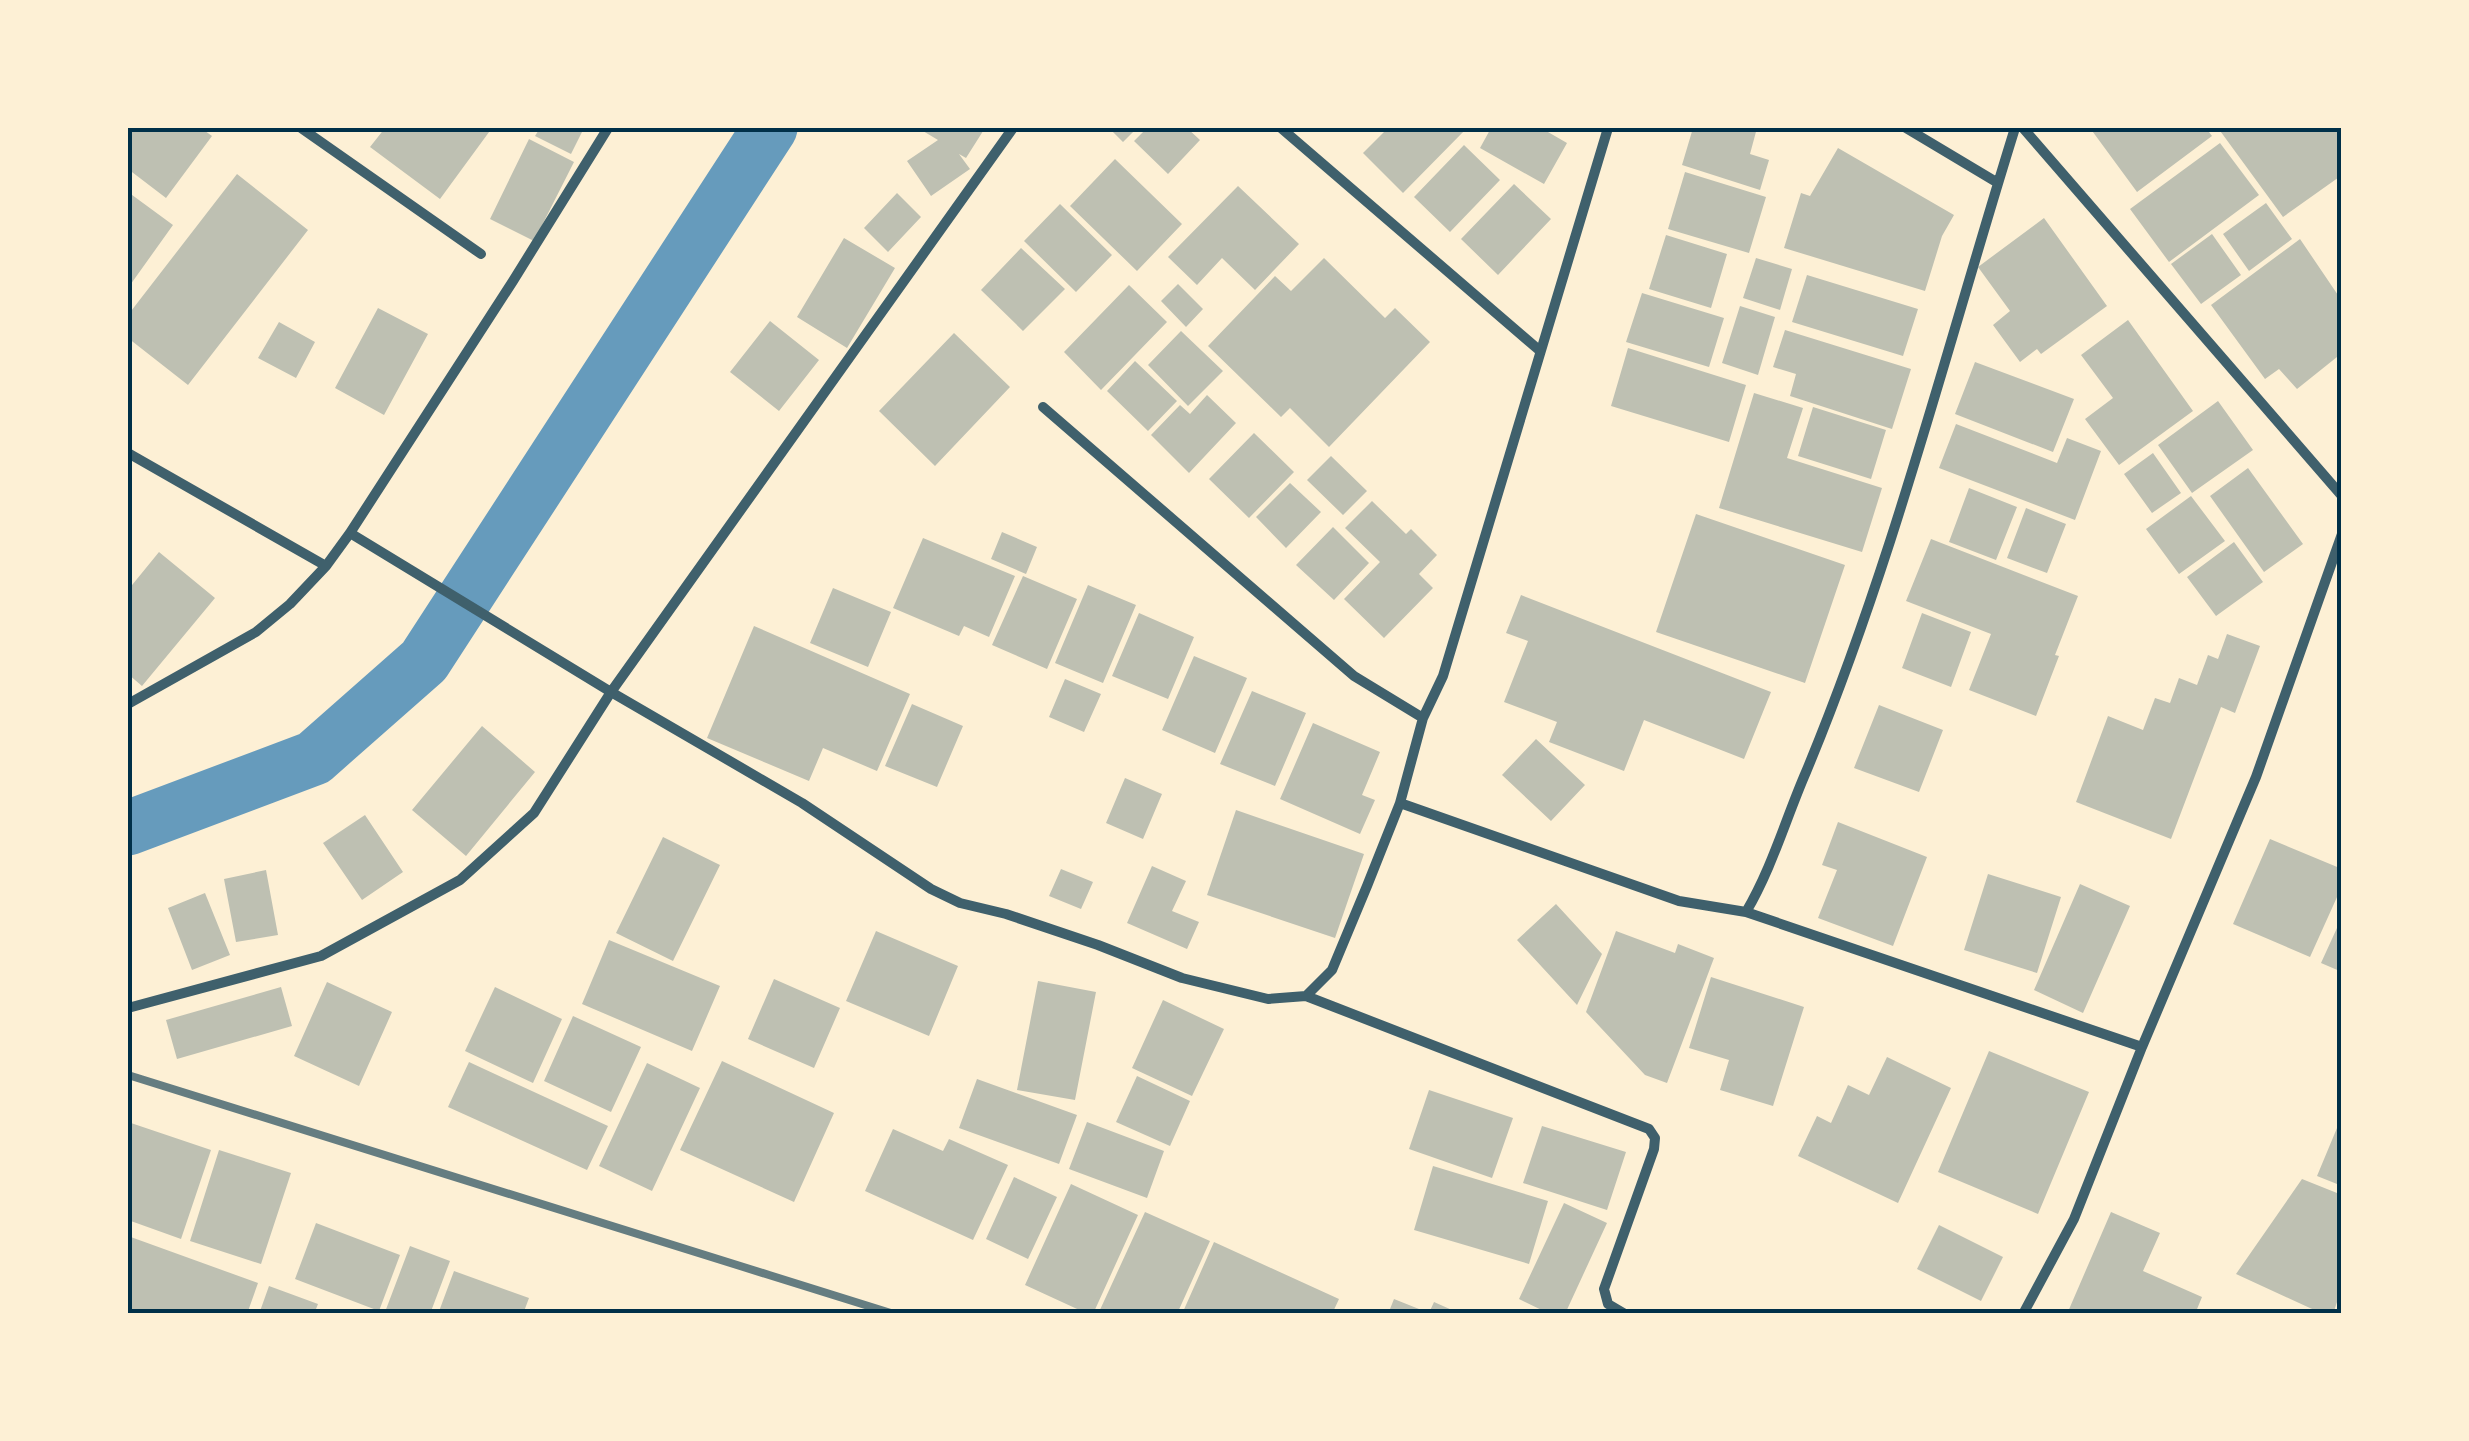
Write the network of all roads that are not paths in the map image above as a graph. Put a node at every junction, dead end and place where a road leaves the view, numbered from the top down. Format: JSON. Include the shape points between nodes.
{"nodes":[{"id":1,"x":301,"y":128,"type":"edge"},
{"id":2,"x":608,"y":128,"type":"edge"},
{"id":3,"x":1013,"y":128,"type":"edge"},
{"id":4,"x":1281,"y":128,"type":"edge"},
{"id":5,"x":1608,"y":128,"type":"edge"},
{"id":6,"x":1906,"y":128,"type":"edge"},
{"id":7,"x":2016,"y":128,"type":"edge"},
{"id":8,"x":2023,"y":128,"type":"edge"},
{"id":9,"x":1998,"y":183,"type":"junction"},
{"id":10,"x":481,"y":254,"type":"dead end"},
{"id":11,"x":1539,"y":350,"type":"junction"},
{"id":12,"x":1043,"y":406,"type":"dead end"},
{"id":13,"x":128,"y":453,"type":"edge"},
{"id":14,"x":2342,"y":496,"type":"edge"},
{"id":15,"x":350,"y":533,"type":"junction"},
{"id":16,"x":2342,"y":534,"type":"edge"},
{"id":17,"x":326,"y":566,"type":"junction"},
{"id":18,"x":610,"y":692,"type":"junction"},
{"id":19,"x":128,"y":704,"type":"edge"},
{"id":20,"x":1423,"y":718,"type":"junction"},
{"id":21,"x":1400,"y":803,"type":"junction"},
{"id":22,"x":1746,"y":912,"type":"junction"},
{"id":23,"x":1306,"y":996,"type":"junction"},
{"id":24,"x":128,"y":1008,"type":"edge"},
{"id":25,"x":2142,"y":1047,"type":"junction"},
{"id":26,"x":1625,"y":1314,"type":"edge"},
{"id":27,"x":2023,"y":1314,"type":"edge"}],
"edges":[{"from":1,"to":10,"type":"street"},
{"from":2,"to":15,"type":"street"},
{"from":3,"to":18,"type":"street"},
{"from":4,"to":11,"type":"street"},
{"from":5,"to":11,"type":"street"},
{"from":6,"to":9,"type":"street"},
{"from":7,"to":9,"type":"street"},
{"from":8,"to":14,"type":"street"},
{"from":9,"to":22,"type":"street","via":[[1839,692]]},
{"from":11,"to":20,"type":"street","via":[[1443,676]]},
{"from":12,"to":20,"type":"street","via":[[1354,676]]},
{"from":13,"to":17,"type":"street"},
{"from":15,"to":17,"type":"street"},
{"from":15,"to":18,"type":"street"},
{"from":16,"to":25,"type":"street","via":[[2256,777]]},
{"from":17,"to":19,"type":"street","via":[[256,632]]},
{"from":18,"to":23,"type":"street","via":[[960,902],[1182,978],[1268,999]]},
{"from":18,"to":24,"type":"street","via":[[534,812],[460,880],[320,956]]},
{"from":20,"to":21,"type":"street"},
{"from":21,"to":22,"type":"street","via":[[1679,902]]},
{"from":21,"to":23,"type":"street","via":[[1332,970]]},
{"from":22,"to":25,"type":"street"},
{"from":23,"to":26,"type":"street","via":[[1648,1130],[1654,1149],[1604,1289],[1608,1304]]},
{"from":25,"to":27,"type":"street","via":[[2074,1219]]}]}
